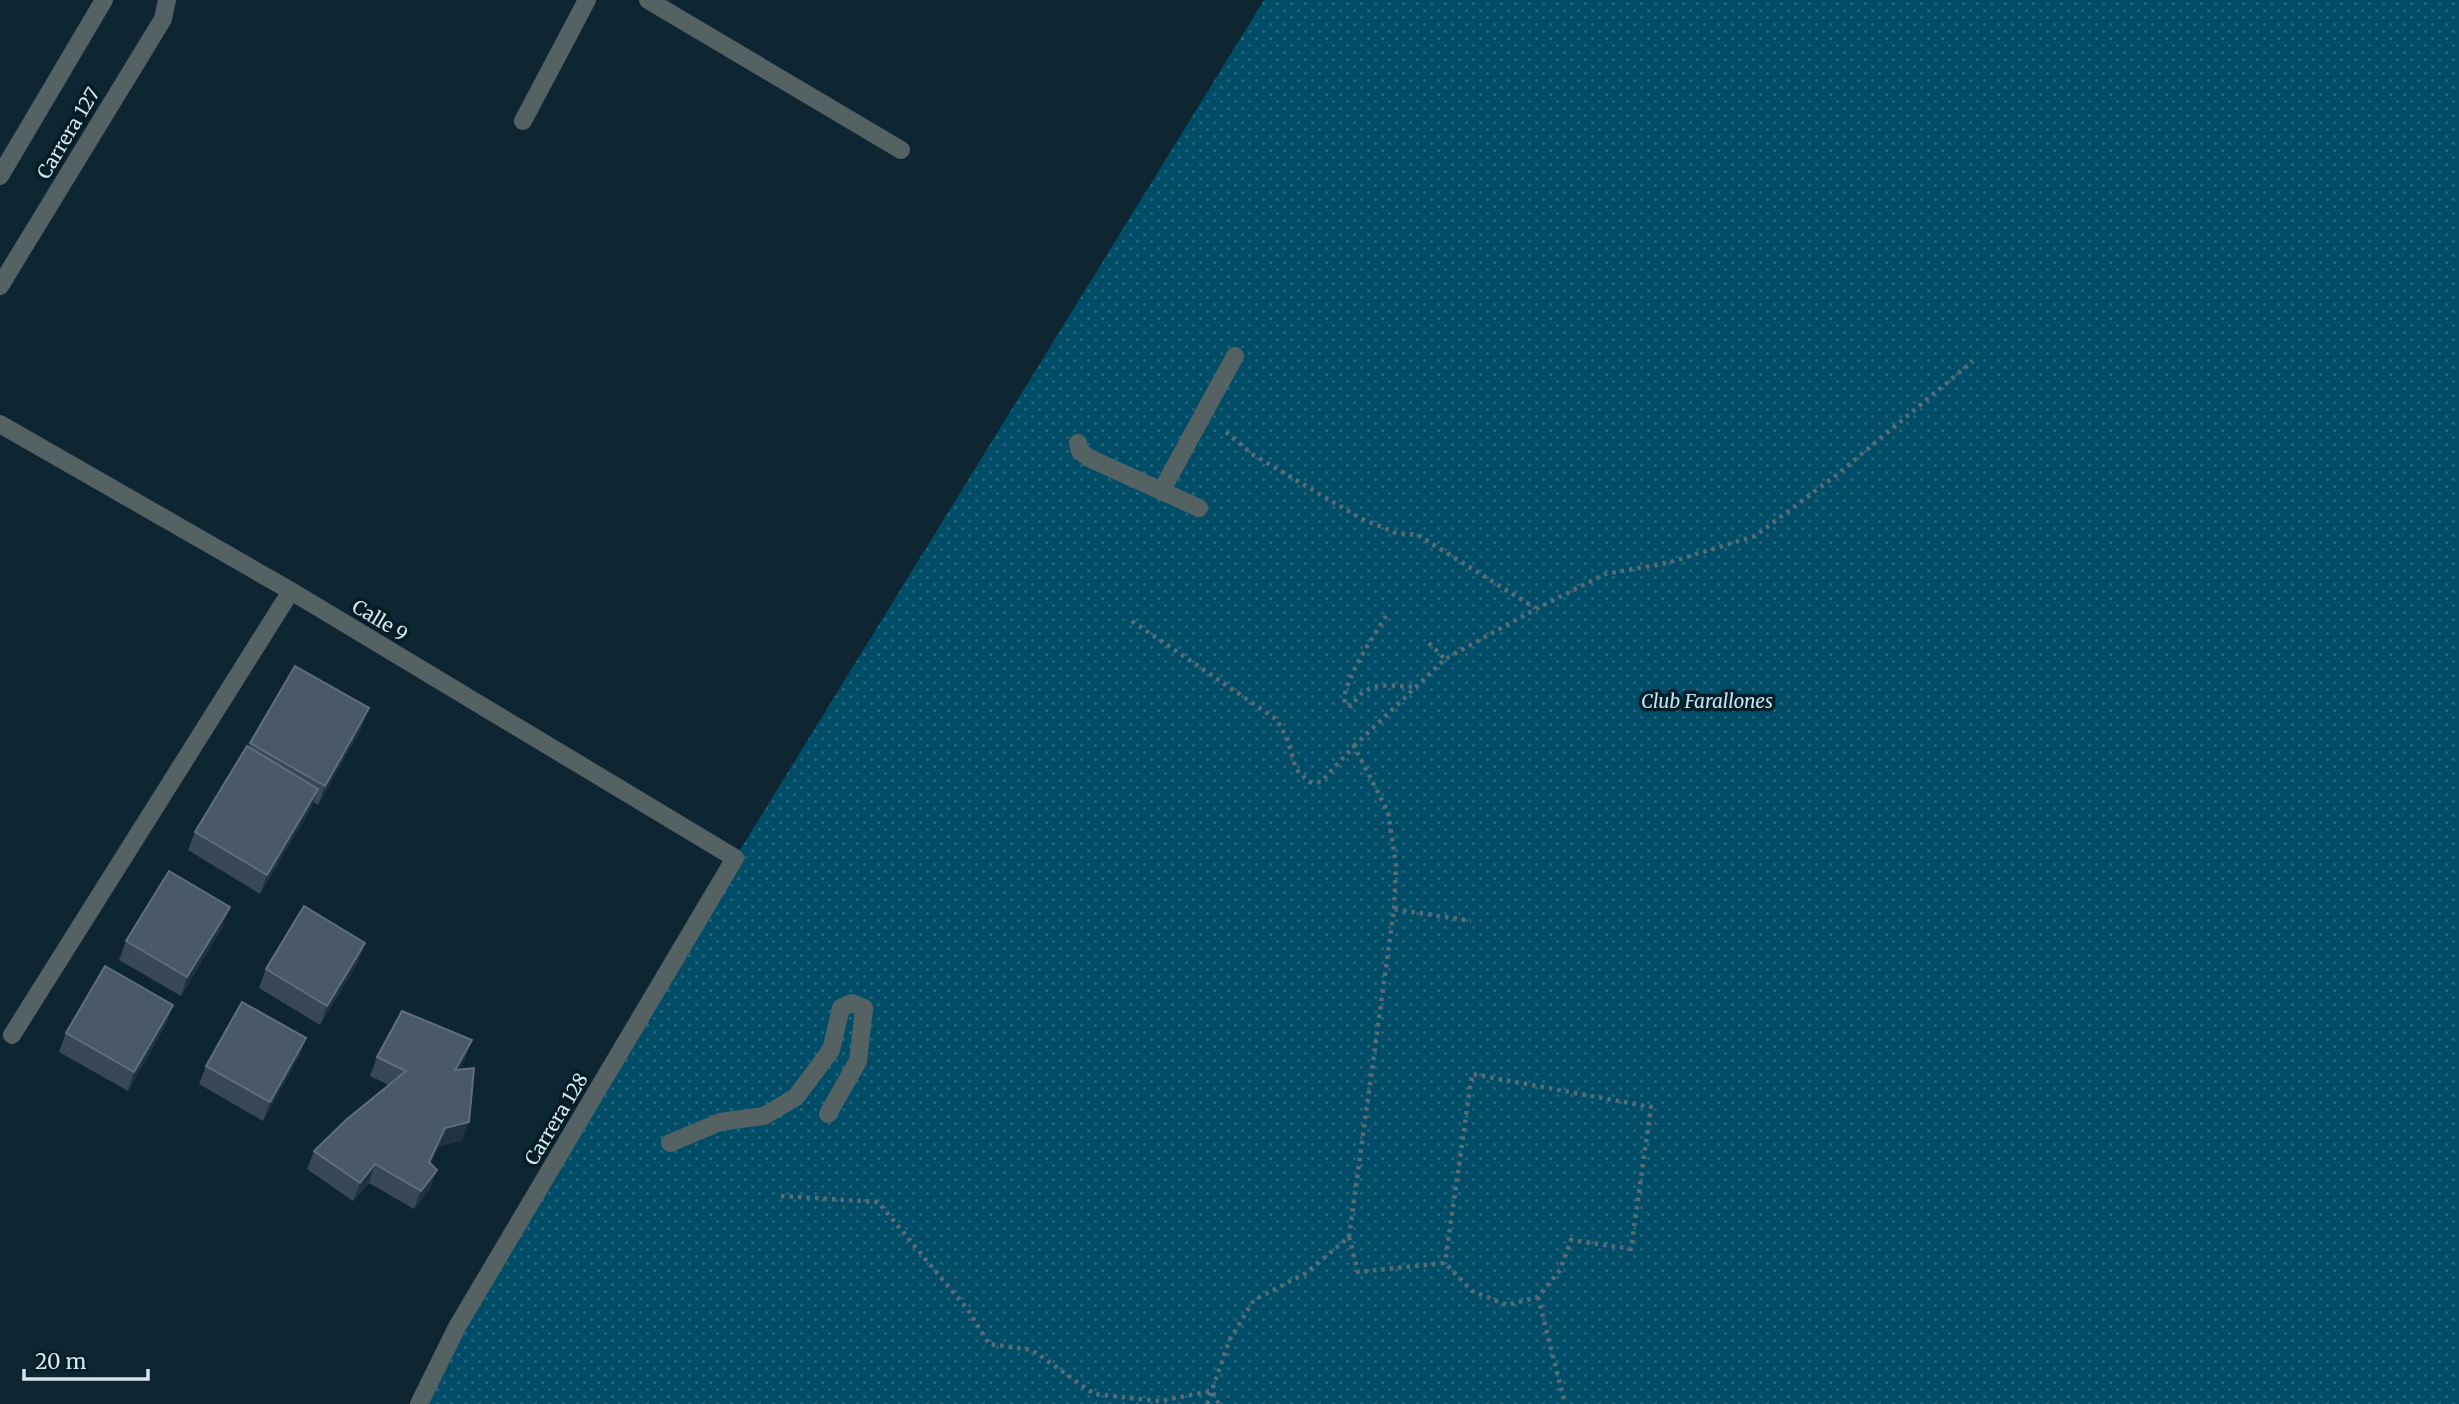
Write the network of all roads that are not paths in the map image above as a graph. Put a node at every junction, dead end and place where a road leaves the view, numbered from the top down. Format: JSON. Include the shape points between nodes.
{"nodes":[{"id":1,"x":104,"y":0,"type":"edge"},
{"id":2,"x":167,"y":0,"type":"edge"},
{"id":3,"x":587,"y":0,"type":"edge"},
{"id":4,"x":648,"y":0,"type":"edge"},
{"id":5,"x":523,"y":121,"type":"dead end"},
{"id":6,"x":901,"y":150,"type":"dead end"},
{"id":7,"x":2,"y":165,"type":"edge"},
{"id":8,"x":0,"y":286,"type":"edge"},
{"id":9,"x":1236,"y":355,"type":"dead end"},
{"id":10,"x":0,"y":424,"type":"edge"},
{"id":11,"x":1078,"y":443,"type":"dead end"},
{"id":12,"x":1162,"y":490,"type":"junction"},
{"id":13,"x":1199,"y":508,"type":"dead end"},
{"id":14,"x":290,"y":590,"type":"junction"},
{"id":15,"x":736,"y":858,"type":"joint"},
{"id":16,"x":12,"y":1035,"type":"dead end"},
{"id":17,"x":828,"y":1114,"type":"dead end"},
{"id":18,"x":670,"y":1143,"type":"dead end"},
{"id":19,"x":419,"y":1404,"type":"edge"}],
"edges":[{"from":1,"to":7,"type":"street","name":"Carrera 127"},
{"from":2,"to":8,"type":"street","name":"Carrera 127","via":[[163,19]]},
{"from":3,"to":5,"type":"street"},
{"from":4,"to":6,"type":"street"},
{"from":9,"to":12,"type":"street"},
{"from":10,"to":14,"type":"street","name":"Calle 9"},
{"from":11,"to":12,"type":"street","via":[[1089,458]]},
{"from":12,"to":13,"type":"street"},
{"from":14,"to":15,"type":"street","name":"Calle 9"},
{"from":14,"to":16,"type":"street"},
{"from":15,"to":19,"type":"street","name":"Carrera 128","via":[[457,1327]]},
{"from":17,"to":18,"type":"street","via":[[858,1061],[864,1008],[852,1003],[841,1008],[831,1050],[796,1097],[764,1116],[720,1122]]}]}
